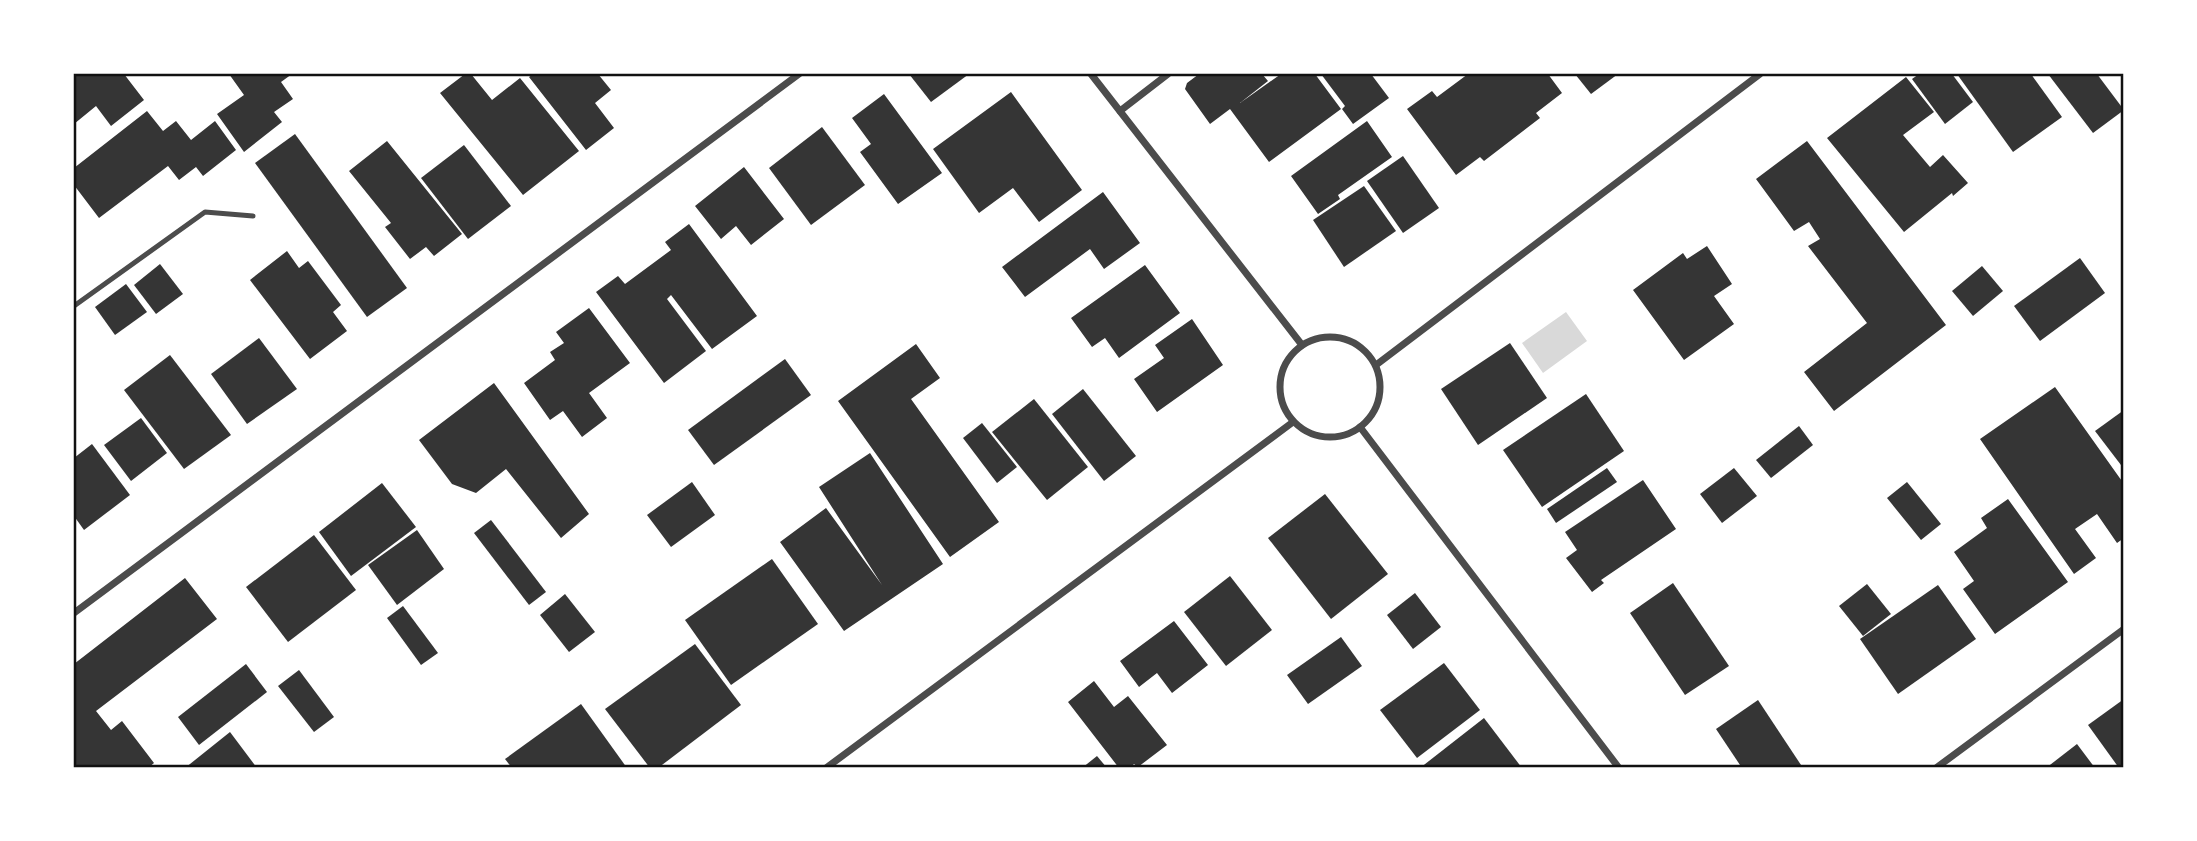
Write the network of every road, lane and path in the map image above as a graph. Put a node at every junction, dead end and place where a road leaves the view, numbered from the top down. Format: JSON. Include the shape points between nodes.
{"nodes":[{"id":1,"x":799,"y":74,"type":"edge"},
{"id":2,"x":1091,"y":74,"type":"edge"},
{"id":3,"x":1168,"y":74,"type":"edge"},
{"id":4,"x":1760,"y":74,"type":"edge"},
{"id":5,"x":1119,"y":111,"type":"junction"},
{"id":6,"x":253,"y":216,"type":"dead end"},
{"id":7,"x":74,"y":306,"type":"edge"},
{"id":8,"x":1302,"y":345,"type":"junction"},
{"id":9,"x":1376,"y":365,"type":"junction"},
{"id":10,"x":1293,"y":422,"type":"junction"},
{"id":11,"x":1360,"y":427,"type":"junction"},
{"id":12,"x":74,"y":614,"type":"edge"},
{"id":13,"x":2123,"y":629,"type":"edge"},
{"id":14,"x":826,"y":768,"type":"edge"},
{"id":15,"x":1619,"y":768,"type":"edge"},
{"id":16,"x":1936,"y":768,"type":"edge"}],
"edges":[{"from":1,"to":12,"type":"street"},
{"from":2,"to":5,"type":"street"},
{"from":3,"to":5,"type":"street"},
{"from":4,"to":9,"type":"street"},
{"from":5,"to":8,"type":"street"},
{"from":6,"to":7,"type":"lane","via":[[205,212]]},
{"from":8,"to":9,"type":"street","via":[[1319,338],[1352,341]]},
{"from":8,"to":10,"type":"street","via":[[1282,373],[1280,390]]},
{"from":9,"to":11,"type":"street","via":[[1380,377],[1376,408]]},
{"from":10,"to":11,"type":"street","via":[[1325,437],[1341,437]]},
{"from":10,"to":14,"type":"street"},
{"from":11,"to":15,"type":"street"},
{"from":13,"to":16,"type":"street"}]}
